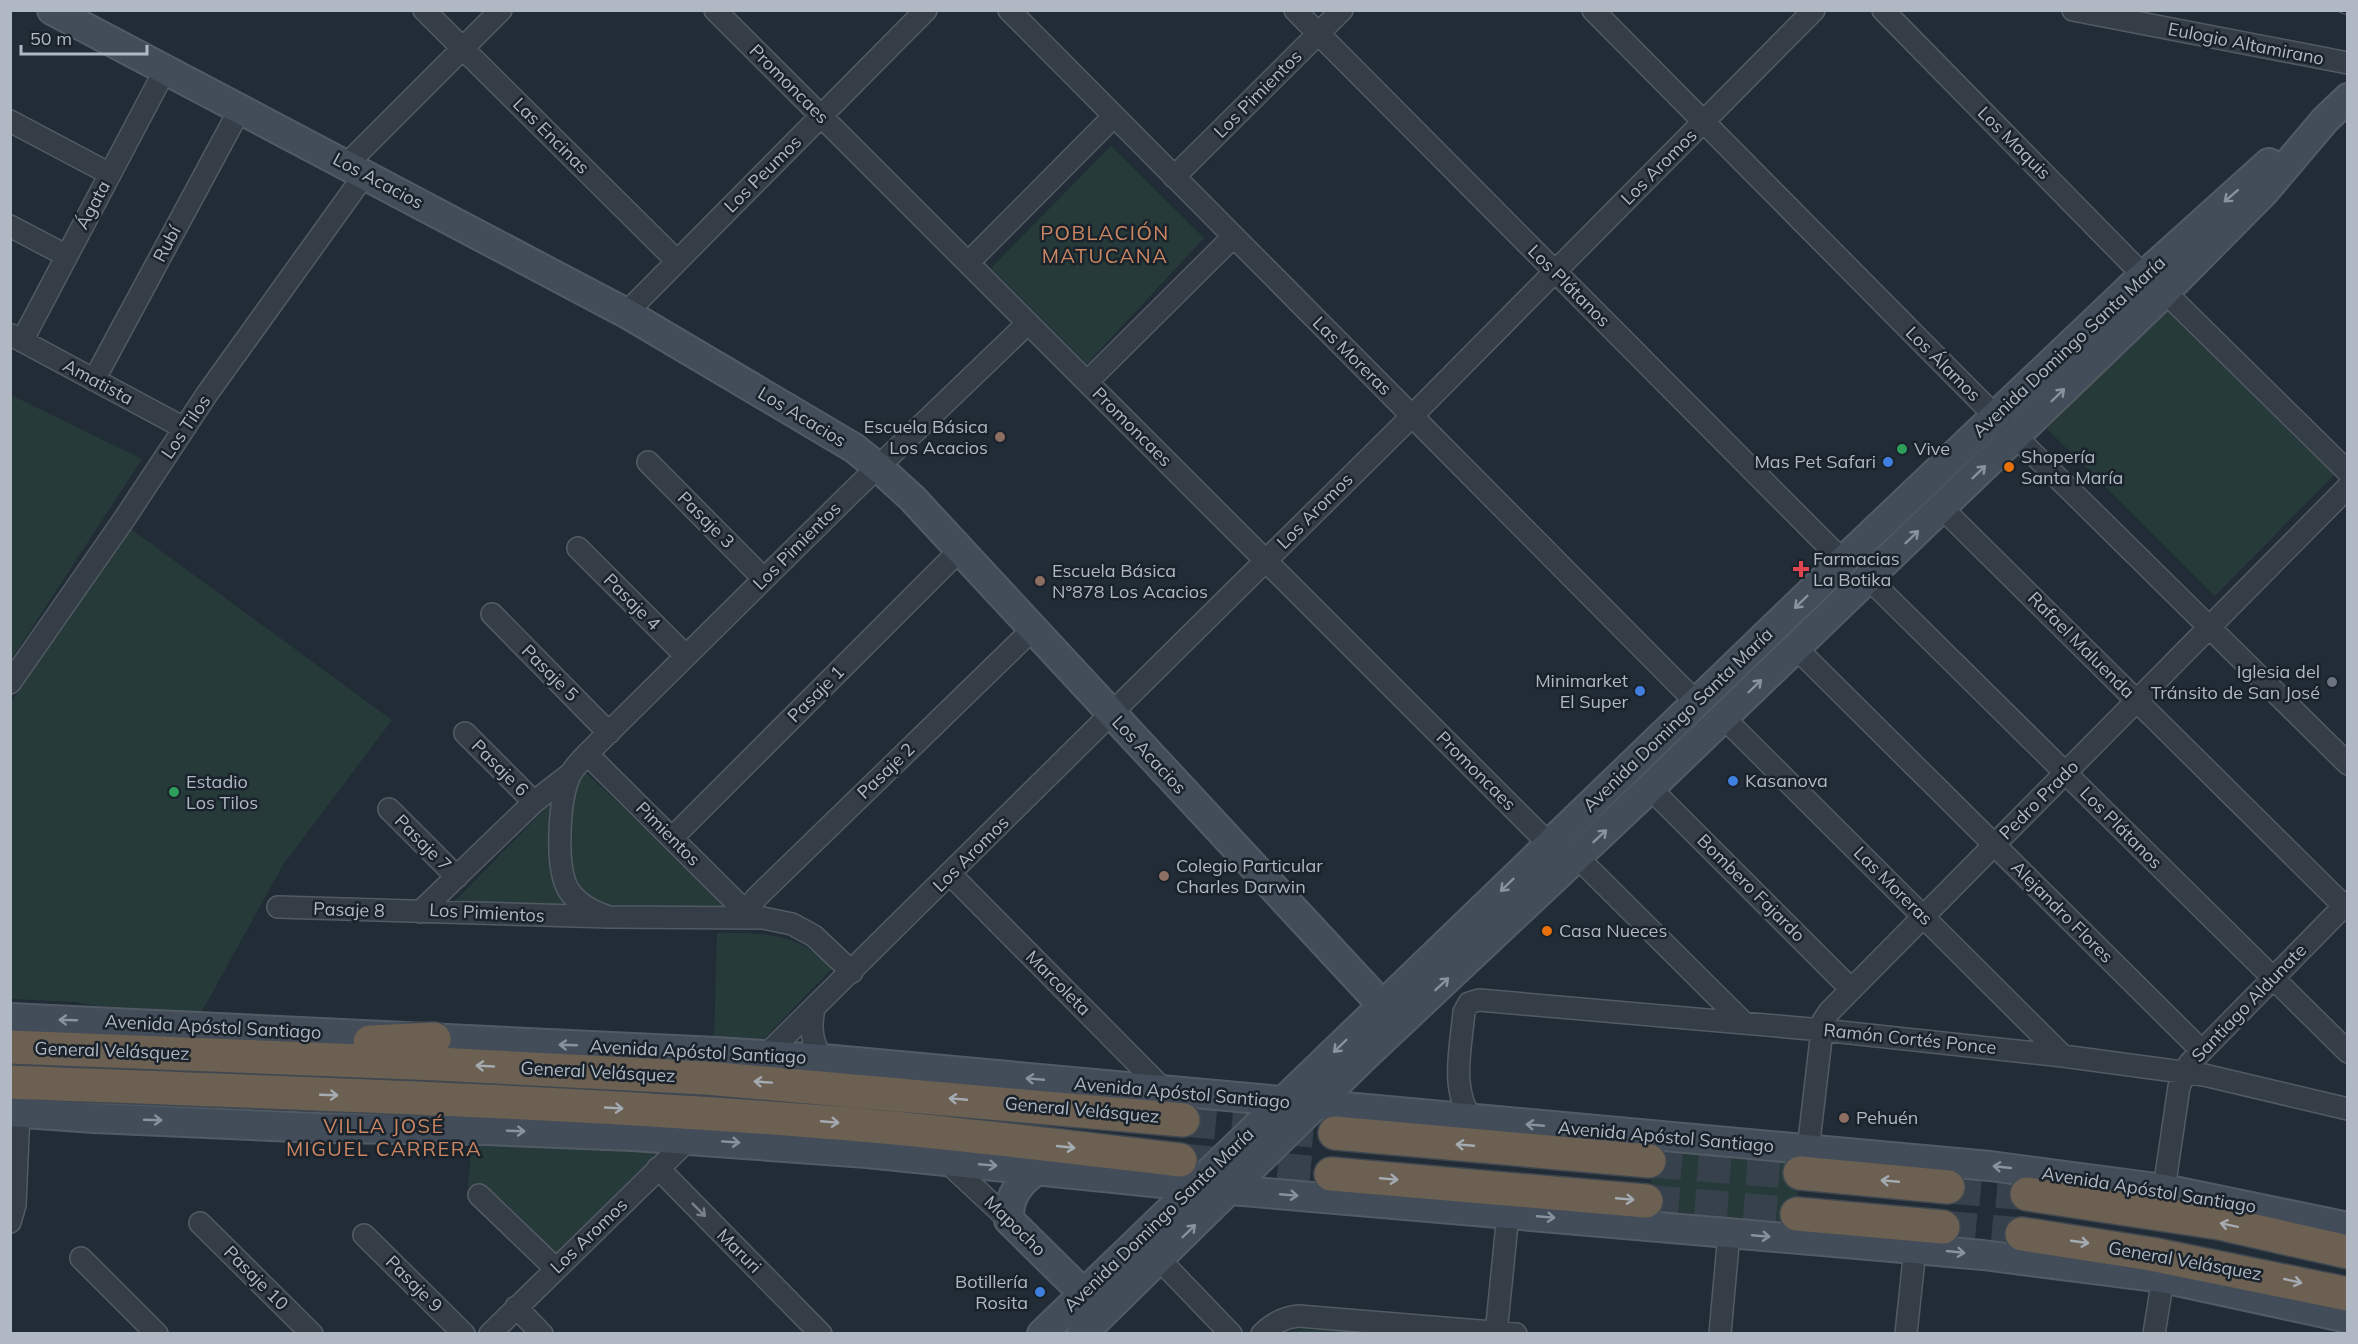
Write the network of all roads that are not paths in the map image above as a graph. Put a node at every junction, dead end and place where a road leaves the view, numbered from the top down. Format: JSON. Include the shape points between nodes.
{"nodes":[{"id":1,"x":424,"y":10,"type":"edge"},
{"id":2,"x":501,"y":10,"type":"edge"},
{"id":3,"x":716,"y":10,"type":"edge"},
{"id":4,"x":926,"y":10,"type":"edge"},
{"id":5,"x":1009,"y":10,"type":"edge"},
{"id":6,"x":1295,"y":10,"type":"edge"},
{"id":7,"x":1342,"y":10,"type":"edge"},
{"id":8,"x":1593,"y":10,"type":"edge"},
{"id":9,"x":1814,"y":10,"type":"edge"},
{"id":10,"x":1884,"y":10,"type":"edge"},
{"id":11,"x":2073,"y":10,"type":"edge"},
{"id":12,"x":53,"y":11,"type":"edge"},
{"id":13,"x":1318,"y":34,"type":"junction"},
{"id":14,"x":463,"y":49,"type":"junction"},
{"id":15,"x":2348,"y":63,"type":"edge"},
{"id":16,"x":165,"y":69,"type":"junction"},
{"id":17,"x":2348,"y":98,"type":"edge"},
{"id":18,"x":240,"y":109,"type":"junction"},
{"id":19,"x":821,"y":116,"type":"junction"},
{"id":20,"x":1114,"y":116,"type":"junction"},
{"id":21,"x":10,"y":121,"type":"edge"},
{"id":22,"x":1704,"y":122,"type":"junction"},
{"id":23,"x":356,"y":170,"type":"junction"},
{"id":24,"x":110,"y":174,"type":"junction"},
{"id":25,"x":1174,"y":177,"type":"junction"},
{"id":26,"x":10,"y":226,"type":"edge"},
{"id":27,"x":1233,"y":237,"type":"junction"},
{"id":28,"x":67,"y":256,"type":"junction"},
{"id":29,"x":677,"y":261,"type":"junction"},
{"id":30,"x":968,"y":263,"type":"junction"},
{"id":31,"x":1555,"y":272,"type":"junction"},
{"id":32,"x":2155,"y":284,"type":"junction"},
{"id":33,"x":626,"y":313,"type":"junction"},
{"id":34,"x":1028,"y":323,"type":"junction"},
{"id":35,"x":16,"y":338,"type":"edge"},
{"id":36,"x":94,"y":380,"type":"junction"},
{"id":37,"x":1087,"y":382,"type":"junction"},
{"id":38,"x":1412,"y":416,"type":"junction"},
{"id":39,"x":1995,"y":417,"type":"junction"},
{"id":40,"x":184,"y":429,"type":"junction"},
{"id":41,"x":2016,"y":436,"type":"junction"},
{"id":42,"x":648,"y":462,"type":"dead end"},
{"id":43,"x":879,"y":468,"type":"junction"},
{"id":44,"x":2348,"y":472,"type":"edge"},
{"id":45,"x":2348,"y":487,"type":"edge"},
{"id":46,"x":1942,"y":508,"type":"junction"},
{"id":47,"x":578,"y":548,"type":"dead end"},
{"id":48,"x":960,"y":550,"type":"junction"},
{"id":49,"x":1266,"y":560,"type":"junction"},
{"id":50,"x":1843,"y":561,"type":"junction"},
{"id":51,"x":1868,"y":578,"type":"junction"},
{"id":52,"x":764,"y":579,"type":"junction"},
{"id":53,"x":492,"y":614,"type":"dead end"},
{"id":54,"x":2209,"y":627,"type":"junction"},
{"id":55,"x":1033,"y":629,"type":"junction"},
{"id":56,"x":1796,"y":648,"type":"junction"},
{"id":57,"x":686,"y":656,"type":"junction"},
{"id":58,"x":10,"y":683,"type":"edge"},
{"id":59,"x":2136,"y":700,"type":"junction"},
{"id":60,"x":1695,"y":702,"type":"junction"},
{"id":61,"x":1111,"y":714,"type":"junction"},
{"id":62,"x":1724,"y":717,"type":"junction"},
{"id":63,"x":465,"y":733,"type":"dead end"},
{"id":64,"x":609,"y":733,"type":"junction"},
{"id":65,"x":587,"y":754,"type":"junction"},
{"id":66,"x":2348,"y":764,"type":"edge"},
{"id":67,"x":2065,"y":773,"type":"junction"},
{"id":68,"x":570,"y":774,"type":"junction"},
{"id":69,"x":1650,"y":788,"type":"junction"},
{"id":70,"x":534,"y":802,"type":"junction"},
{"id":71,"x":389,"y":809,"type":"dead end"},
{"id":72,"x":672,"y":838,"type":"junction"},
{"id":73,"x":1549,"y":844,"type":"junction"},
{"id":74,"x":1994,"y":844,"type":"junction"},
{"id":75,"x":1577,"y":857,"type":"junction"},
{"id":76,"x":950,"y":874,"type":"junction"},
{"id":77,"x":457,"y":877,"type":"junction"},
{"id":78,"x":2346,"y":906,"type":"edge"},
{"id":79,"x":278,"y":907,"type":"dead end"},
{"id":80,"x":420,"y":912,"type":"junction"},
{"id":81,"x":1923,"y":916,"type":"junction"},
{"id":82,"x":609,"y":917,"type":"junction"},
{"id":83,"x":745,"y":918,"type":"junction"},
{"id":84,"x":852,"y":972,"type":"junction"},
{"id":85,"x":2272,"y":978,"type":"junction"},
{"id":86,"x":1851,"y":989,"type":"junction"},
{"id":87,"x":814,"y":1009,"type":"junction"},
{"id":88,"x":1391,"y":1015,"type":"junction"},
{"id":89,"x":10,"y":1018,"type":"edge"},
{"id":90,"x":1744,"y":1023,"type":"junction"},
{"id":91,"x":1822,"y":1030,"type":"junction"},
{"id":92,"x":434,"y":1039,"type":"junction"},
{"id":93,"x":10,"y":1047,"type":"edge"},
{"id":94,"x":2201,"y":1050,"type":"junction"},
{"id":95,"x":2348,"y":1052,"type":"edge"},
{"id":96,"x":208,"y":1055,"type":"junction"},
{"id":97,"x":766,"y":1055,"type":"junction"},
{"id":98,"x":2062,"y":1056,"type":"junction"},
{"id":99,"x":1364,"y":1057,"type":"junction"},
{"id":100,"x":823,"y":1059,"type":"junction"},
{"id":101,"x":2184,"y":1073,"type":"junction"},
{"id":102,"x":1166,"y":1092,"type":"junction"},
{"id":103,"x":1281,"y":1102,"type":"junction"},
{"id":104,"x":13,"y":1103,"type":"edge"},
{"id":105,"x":1317,"y":1105,"type":"junction"},
{"id":106,"x":2348,"y":1109,"type":"edge"},
{"id":107,"x":1387,"y":1111,"type":"junction"},
{"id":108,"x":1183,"y":1120,"type":"tunnel mouth"},
{"id":109,"x":1472,"y":1120,"type":"junction"},
{"id":110,"x":1335,"y":1133,"type":"tunnel mouth"},
{"id":111,"x":688,"y":1139,"type":"junction"},
{"id":112,"x":946,"y":1161,"type":"junction"},
{"id":113,"x":1649,"y":1161,"type":"tunnel mouth"},
{"id":114,"x":1804,"y":1162,"type":"junction"},
{"id":115,"x":658,"y":1168,"type":"junction"},
{"id":116,"x":1040,"y":1169,"type":"junction"},
{"id":117,"x":1187,"y":1173,"type":"junction"},
{"id":118,"x":1331,"y":1174,"type":"tunnel mouth"},
{"id":119,"x":1948,"y":1187,"type":"tunnel mouth"},
{"id":120,"x":2164,"y":1189,"type":"junction"},
{"id":121,"x":1231,"y":1190,"type":"junction"},
{"id":122,"x":2027,"y":1194,"type":"tunnel mouth"},
{"id":123,"x":479,"y":1195,"type":"dead end"},
{"id":124,"x":1646,"y":1201,"type":"tunnel mouth"},
{"id":125,"x":1508,"y":1214,"type":"junction"},
{"id":126,"x":1797,"y":1214,"type":"tunnel mouth"},
{"id":127,"x":1009,"y":1220,"type":"junction"},
{"id":128,"x":10,"y":1222,"type":"edge"},
{"id":129,"x":200,"y":1223,"type":"dead end"},
{"id":130,"x":1943,"y":1227,"type":"tunnel mouth"},
{"id":131,"x":2348,"y":1227,"type":"edge"},
{"id":132,"x":1729,"y":1233,"type":"junction"},
{"id":133,"x":2022,"y":1234,"type":"tunnel mouth"},
{"id":134,"x":364,"y":1235,"type":"dead end"},
{"id":135,"x":1915,"y":1249,"type":"junction"},
{"id":136,"x":2348,"y":1252,"type":"edge"},
{"id":137,"x":81,"y":1258,"type":"dead end"},
{"id":138,"x":1159,"y":1259,"type":"junction"},
{"id":139,"x":555,"y":1268,"type":"junction"},
{"id":140,"x":2163,"y":1278,"type":"junction"},
{"id":141,"x":1083,"y":1293,"type":"junction"},
{"id":142,"x":516,"y":1307,"type":"junction"},
{"id":143,"x":2347,"y":1312,"type":"edge"},
{"id":144,"x":309,"y":1333,"type":"edge"},
{"id":145,"x":1503,"y":1333,"type":"edge"},
{"id":146,"x":157,"y":1334,"type":"edge"},
{"id":147,"x":464,"y":1334,"type":"edge"},
{"id":148,"x":490,"y":1334,"type":"edge"},
{"id":149,"x":542,"y":1334,"type":"edge"},
{"id":150,"x":820,"y":1334,"type":"edge"},
{"id":151,"x":1042,"y":1334,"type":"edge"},
{"id":152,"x":1082,"y":1334,"type":"edge"},
{"id":153,"x":1231,"y":1334,"type":"edge"},
{"id":154,"x":1262,"y":1334,"type":"edge"},
{"id":155,"x":1720,"y":1334,"type":"edge"},
{"id":156,"x":1906,"y":1334,"type":"edge"},
{"id":157,"x":2154,"y":1334,"type":"edge"}],
"edges":[{"from":1,"to":14,"type":"street","name":"Las Encinas"},
{"from":2,"to":14,"type":"street","name":"Los Tilos"},
{"from":3,"to":19,"type":"street","name":"Promoncaes"},
{"from":4,"to":19,"type":"street","name":"Los Peumos"},
{"from":5,"to":20,"type":"street","name":"Las Moreras"},
{"from":6,"to":13,"type":"street","name":"Los Plátanos"},
{"from":7,"to":13,"type":"street","name":"Los Pimientos"},
{"from":8,"to":22,"type":"street","name":"Los Álamos"},
{"from":9,"to":22,"type":"street","name":"Los Aromos"},
{"from":10,"to":32,"type":"street","name":"Los Maquis"},
{"from":11,"to":15,"type":"street","name":"Eulogio Altamirano"},
{"from":12,"to":16,"type":"main road","name":"Los Acacios"},
{"from":13,"to":25,"type":"street","name":"Los Pimientos"},
{"from":13,"to":31,"type":"street","name":"Los Plátanos"},
{"from":14,"to":23,"type":"street","name":"Los Tilos"},
{"from":14,"to":29,"type":"street","name":"Las Encinas"},
{"from":16,"to":18,"type":"main road","name":"Los Acacios"},
{"from":16,"to":24,"type":"street","name":"Ágata"},
{"from":17,"to":32,"type":"main road","name":"Avenida Domingo Santa María","via":[[2238,190]]},
{"from":18,"to":23,"type":"main road","name":"Los Acacios"},
{"from":18,"to":36,"type":"street","name":"Rubí"},
{"from":19,"to":29,"type":"street","name":"Los Peumos"},
{"from":19,"to":30,"type":"street","name":"Promoncaes"},
{"from":20,"to":25,"type":"street","name":"Las Moreras"},
{"from":20,"to":30,"type":"street"},
{"from":21,"to":24,"type":"street"},
{"from":22,"to":31,"type":"street","name":"Los Aromos"},
{"from":22,"to":39,"type":"street","name":"Los Álamos"},
{"from":23,"to":33,"type":"main road","name":"Los Acacios"},
{"from":23,"to":40,"type":"street","name":"Los Tilos"},
{"from":24,"to":28,"type":"street","name":"Ágata"},
{"from":25,"to":27,"type":"street","name":"Las Moreras"},
{"from":26,"to":28,"type":"street"},
{"from":27,"to":37,"type":"street"},
{"from":27,"to":38,"type":"street","name":"Las Moreras"},
{"from":28,"to":35,"type":"street","name":"Ágata"},
{"from":29,"to":33,"type":"street","name":"Los Peumos"},
{"from":30,"to":34,"type":"street","name":"Promoncaes"},
{"from":31,"to":38,"type":"street","name":"Los Aromos"},
{"from":31,"to":50,"type":"street","name":"Los Plátanos"},
{"from":32,"to":39,"type":"main road","name":"Avenida Domingo Santa María"},
{"from":41,"to":32,"type":"main road","name":"Avenida Domingo Santa María","one_way":true},
{"from":32,"to":44,"type":"street","name":"Los Maquis"},
{"from":33,"to":43,"type":"main road","name":"Los Acacios","via":[[828,432]]},
{"from":34,"to":37,"type":"street","name":"Promoncaes"},
{"from":34,"to":43,"type":"street","name":"Los Pimientos"},
{"from":35,"to":36,"type":"street","name":"Amatista"},
{"from":36,"to":40,"type":"street","name":"Amatista"},
{"from":37,"to":49,"type":"street","name":"Promoncaes"},
{"from":38,"to":49,"type":"street","name":"Los Aromos"},
{"from":38,"to":60,"type":"street","name":"Las Moreras"},
{"from":39,"to":41,"type":"street","name":"Los Álamos"},
{"from":39,"to":50,"type":"main road","name":"Avenida Domingo Santa María"},
{"from":40,"to":58,"type":"street","name":"Los Tilos"},
{"from":46,"to":41,"type":"main road","name":"Avenida Domingo Santa María","one_way":true},
{"from":41,"to":54,"type":"street","name":"Los Álamos"},
{"from":42,"to":52,"type":"street","name":"Pasaje 3"},
{"from":43,"to":48,"type":"main road","name":"Los Acacios"},
{"from":43,"to":52,"type":"street","name":"Los Pimientos"},
{"from":45,"to":54,"type":"street","name":"Pedro Prado"},
{"from":51,"to":46,"type":"main road","name":"Avenida Domingo Santa María","one_way":true},
{"from":46,"to":59,"type":"street","name":"Rafael Maluenda"},
{"from":47,"to":57,"type":"street","name":"Pasaje 4"},
{"from":48,"to":55,"type":"main road","name":"Los Acacios"},
{"from":48,"to":72,"type":"street","name":"Pasaje 1"},
{"from":49,"to":61,"type":"street","name":"Los Aromos"},
{"from":49,"to":73,"type":"street","name":"Promoncaes"},
{"from":50,"to":60,"type":"main road","name":"Avenida Domingo Santa María","one_way":true},
{"from":51,"to":56,"type":"main road","name":"Avenida Domingo Santa María"},
{"from":51,"to":67,"type":"street","name":"Los Plátanos"},
{"from":52,"to":57,"type":"street","name":"Los Pimientos"},
{"from":53,"to":64,"type":"street","name":"Pasaje 5"},
{"from":54,"to":59,"type":"street","name":"Pedro Prado"},
{"from":54,"to":66,"type":"street","name":"Los Álamos"},
{"from":55,"to":61,"type":"main road","name":"Los Acacios"},
{"from":55,"to":83,"type":"street","name":"Pasaje 2","via":[[755,898]]},
{"from":62,"to":56,"type":"main road","name":"Avenida Domingo Santa María","one_way":true},
{"from":56,"to":74,"type":"street","name":"Alejandro Flores"},
{"from":57,"to":64,"type":"street","name":"Los Pimientos"},
{"from":59,"to":67,"type":"street","name":"Pedro Prado"},
{"from":59,"to":78,"type":"street","name":"Rafael Maluenda"},
{"from":60,"to":73,"type":"main road","name":"Avenida Domingo Santa María"},
{"from":61,"to":76,"type":"street","name":"Los Aromos"},
{"from":61,"to":88,"type":"main road","name":"Los Acacios"},
{"from":62,"to":69,"type":"main road","name":"Avenida Domingo Santa María"},
{"from":62,"to":81,"type":"street","name":"Las Moreras"},
{"from":63,"to":70,"type":"street","name":"Pasaje 6"},
{"from":64,"to":65,"type":"street","name":"Los Pimientos"},
{"from":65,"to":68,"type":"street","name":"Los Pimientos"},
{"from":65,"to":72,"type":"street","name":"Pimientos"},
{"from":67,"to":74,"type":"street","name":"Pedro Prado"},
{"from":67,"to":85,"type":"street","name":"Los Plátanos"},
{"from":68,"to":70,"type":"street","name":"Los Pimientos"},
{"from":68,"to":82,"type":"street","name":"Los Pimientos","via":[[562,814],[563,877],[576,899]]},
{"from":75,"to":69,"type":"main road","name":"Avenida Domingo Santa María","one_way":true},
{"from":69,"to":86,"type":"street","name":"Bombero Fajardo"},
{"from":70,"to":77,"type":"street","name":"Los Pimientos"},
{"from":71,"to":77,"type":"street","name":"Pasaje 7"},
{"from":72,"to":83,"type":"street","name":"Pimientos","via":[[737,903]]},
{"from":73,"to":88,"type":"main road","name":"Avenida Domingo Santa María","one_way":true},
{"from":74,"to":81,"type":"street","name":"Pedro Prado"},
{"from":74,"to":94,"type":"street","name":"Alejandro Flores"},
{"from":88,"to":75,"type":"main road","name":"Avenida Domingo Santa María","one_way":true},
{"from":75,"to":90,"type":"street"},
{"from":76,"to":84,"type":"street","name":"Los Aromos"},
{"from":76,"to":102,"type":"street","name":"Marcoleta"},
{"from":77,"to":80,"type":"street","name":"Los Pimientos"},
{"from":78,"to":85,"type":"street","name":"Santiago Aldunate"},
{"from":79,"to":80,"type":"street","name":"Pasaje 8"},
{"from":80,"to":82,"type":"street","name":"Los Pimientos"},
{"from":81,"to":86,"type":"street","name":"Pedro Prado"},
{"from":81,"to":98,"type":"street","name":"Las Moreras"},
{"from":82,"to":83,"type":"street","name":"Los Pimientos"},
{"from":83,"to":84,"type":"street","name":"Los Pimientos","via":[[775,920],[803,929]]},
{"from":84,"to":87,"type":"street","name":"Los Aromos"},
{"from":85,"to":94,"type":"street","name":"Santiago Aldunate"},
{"from":85,"to":95,"type":"street","name":"Los Plátanos"},
{"from":86,"to":91,"type":"street","name":"Pedro Prado","via":[[1829,1012]]},
{"from":87,"to":97,"type":"street","name":"Los Aromos"},
{"from":87,"to":100,"type":"street","via":[[813,1038]]},
{"from":88,"to":99,"type":"main road","name":"Avenida Domingo Santa María"},
{"from":88,"to":103,"type":"main road","name":"Avenida Domingo Santa María","one_way":true},
{"from":92,"to":89,"type":"main road","name":"Avenida Apóstol Santiago","one_way":true},
{"from":90,"to":91,"type":"street","name":"Ramón Cortés Ponce"},
{"from":90,"to":109,"type":"street","name":"Ramón Cortés Ponce","via":[[1479,1000],[1469,1003],[1464,1012],[1459,1084],[1462,1103]]},
{"from":91,"to":98,"type":"street","name":"Ramón Cortés Ponce"},
{"from":91,"to":114,"type":"street","name":"Pedro Prado"},
{"from":92,"to":96,"type":"highway"},
{"from":97,"to":92,"type":"main road","name":"Avenida Apóstol Santiago","one_way":true},
{"from":93,"to":96,"type":"highway","name":"General Velásquez"},
{"from":94,"to":101,"type":"street","name":"Santiago Aldunate"},
{"from":108,"to":96,"type":"highway","name":"General Velásquez","one_way":true,"via":[[706,1078]]},
{"from":97,"to":100,"type":"main road","name":"Avenida Apóstol Santiago"},
{"from":98,"to":101,"type":"street","name":"Ramón Cortés Ponce"},
{"from":99,"to":105,"type":"main road","name":"Avenida Domingo Santa María"},
{"from":99,"to":107,"type":"main road","via":[[1367,1088]]},
{"from":102,"to":100,"type":"main road","name":"Avenida Apóstol Santiago","one_way":true},
{"from":101,"to":106,"type":"street","name":"Ramón Cortés Ponce"},
{"from":101,"to":120,"type":"street","name":"Santiago Aldunate"},
{"from":102,"to":103,"type":"main road","name":"Avenida Apóstol Santiago"},
{"from":103,"to":105,"type":"main road","name":"Avenida Apóstol Santiago"},
{"from":103,"to":117,"type":"main road","name":"Avenida Domingo Santa María"},
{"from":104,"to":111,"type":"main road","one_way":true,"via":[[94,1118]]},
{"from":104,"to":117,"type":"highway","name":"General Velásquez","one_way":true,"via":[[270,1093],[646,1109],[813,1121]]},
{"from":104,"to":128,"type":"street","via":[[15,1206]]},
{"from":105,"to":107,"type":"main road","name":"Avenida Apóstol Santiago"},
{"from":105,"to":121,"type":"main road","name":"Avenida Domingo Santa María"},
{"from":107,"to":109,"type":"main road","name":"Avenida Apóstol Santiago"},
{"from":114,"to":109,"type":"main road","name":"Avenida Apóstol Santiago","one_way":true},
{"from":113,"to":110,"type":"highway","one_way":true},
{"from":111,"to":112,"type":"main road","one_way":true},
{"from":111,"to":115,"type":"street","name":"Los Aromos"},
{"from":112,"to":116,"type":"main road","one_way":true},
{"from":112,"to":127,"type":"street","name":"Mapocho"},
{"from":119,"to":114,"type":"highway","one_way":true},
{"from":120,"to":114,"type":"main road","name":"Avenida Apóstol Santiago","one_way":true,"via":[[1990,1166]]},
{"from":115,"to":139,"type":"street","name":"Los Aromos"},
{"from":115,"to":150,"type":"street","name":"Maruri","one_way":true},
{"from":116,"to":117,"type":"main road"},
{"from":116,"to":127,"type":"main road","via":[[1015,1192]]},
{"from":117,"to":121,"type":"main road"},
{"from":117,"to":141,"type":"main road","name":"Avenida Domingo Santa María"},
{"from":118,"to":124,"type":"highway","one_way":true},
{"from":120,"to":131,"type":"main road","name":"Avenida Apóstol Santiago"},
{"from":121,"to":125,"type":"main road","one_way":true},
{"from":138,"to":121,"type":"main road","name":"Avenida Domingo Santa María","one_way":true},
{"from":136,"to":122,"type":"highway","one_way":true,"via":[[2208,1221]]},
{"from":123,"to":139,"type":"street"},
{"from":125,"to":132,"type":"main road","one_way":true},
{"from":125,"to":145,"type":"street"},
{"from":126,"to":130,"type":"highway"},
{"from":127,"to":141,"type":"main road","name":"Mapocho"},
{"from":129,"to":144,"type":"street","name":"Pasaje 10"},
{"from":132,"to":135,"type":"main road","one_way":true},
{"from":132,"to":155,"type":"street"},
{"from":133,"to":143,"type":"highway","name":"General Velásquez","one_way":true,"via":[[2161,1256]]},
{"from":134,"to":147,"type":"street","name":"Pasaje 9"},
{"from":135,"to":140,"type":"main road","one_way":true},
{"from":135,"to":156,"type":"street"},
{"from":137,"to":146,"type":"street"},
{"from":138,"to":152,"type":"main road","name":"Avenida Domingo Santa María"},
{"from":138,"to":153,"type":"street"},
{"from":139,"to":142,"type":"street","name":"Los Aromos"},
{"from":140,"to":143,"type":"main road"},
{"from":140,"to":157,"type":"street"},
{"from":141,"to":151,"type":"main road","name":"Avenida Domingo Santa María"},
{"from":142,"to":148,"type":"street","name":"Los Aromos"},
{"from":142,"to":149,"type":"street"},
{"from":145,"to":154,"type":"street","via":[[1299,1316],[1275,1323]]}]}
